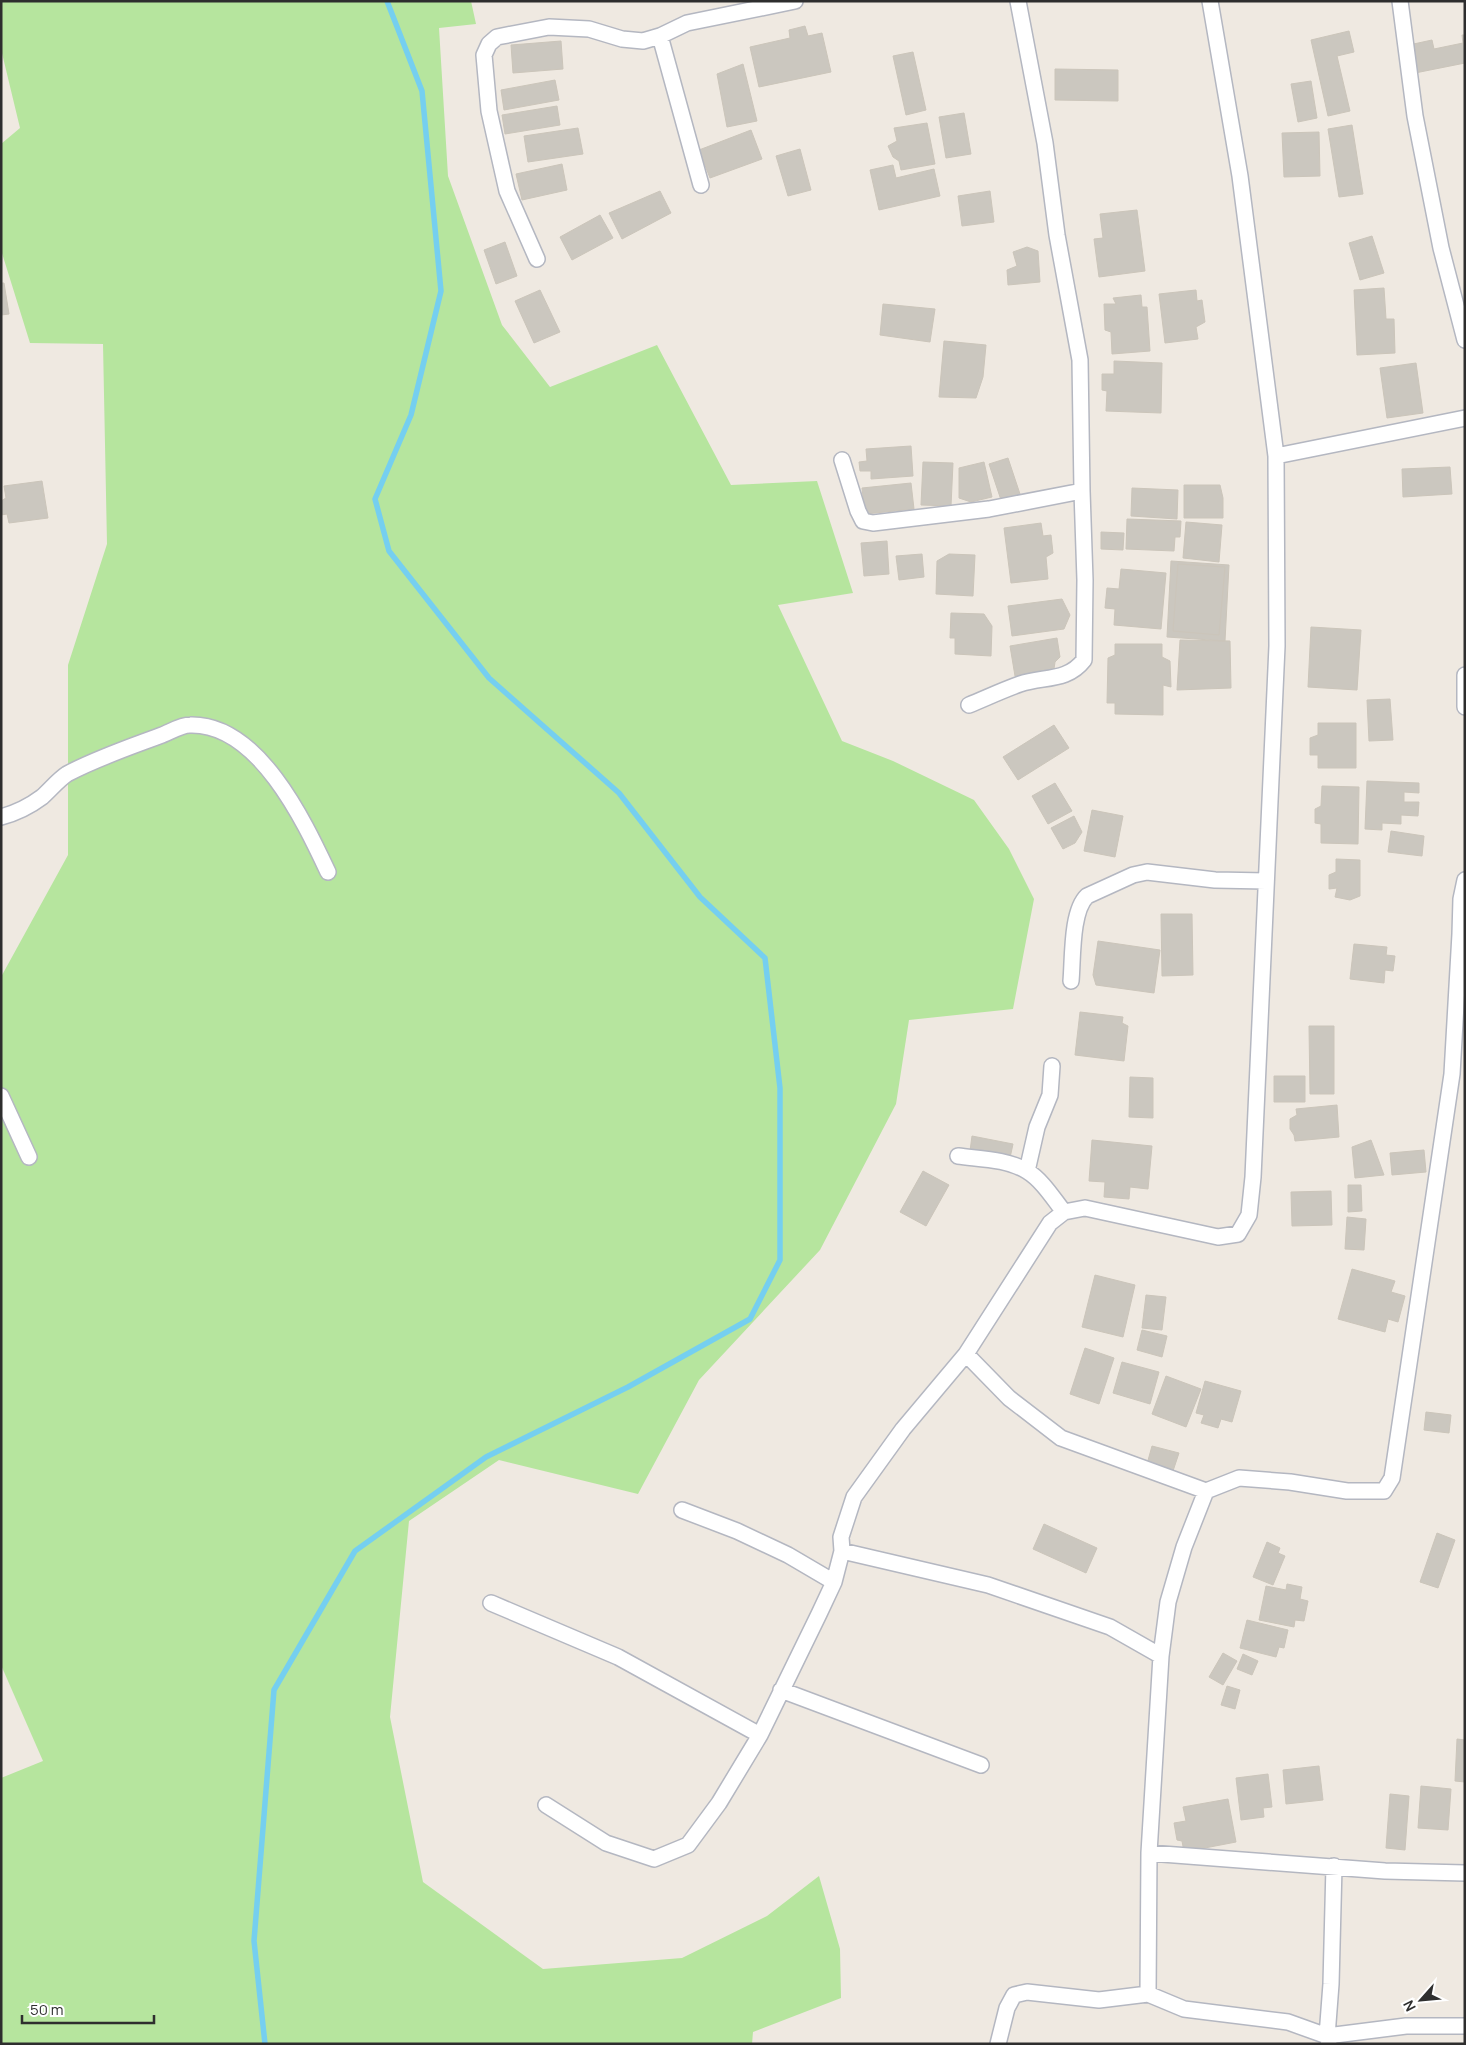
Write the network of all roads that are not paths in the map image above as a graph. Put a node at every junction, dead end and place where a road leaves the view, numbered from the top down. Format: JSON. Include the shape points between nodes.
{"nodes":[{"id":1,"x":795,"y":1,"type":"edge"},
{"id":2,"x":1018,"y":1,"type":"edge"},
{"id":3,"x":1210,"y":1,"type":"edge"},
{"id":4,"x":1400,"y":1,"type":"edge"},
{"id":5,"x":660,"y":36,"type":"junction"},
{"id":6,"x":701,"y":185,"type":"dead end"},
{"id":7,"x":537,"y":259,"type":"dead end"},
{"id":8,"x":1465,"y":340,"type":"edge"},
{"id":9,"x":1465,"y":418,"type":"edge"},
{"id":10,"x":1276,"y":456,"type":"junction"},
{"id":11,"x":842,"y":460,"type":"dead end"},
{"id":12,"x":1082,"y":491,"type":"junction"},
{"id":13,"x":1465,"y":675,"type":"edge"},
{"id":14,"x":969,"y":705,"type":"dead end"},
{"id":15,"x":1465,"y":707,"type":"edge"},
{"id":16,"x":1,"y":817,"type":"edge"},
{"id":17,"x":328,"y":872,"type":"dead end"},
{"id":18,"x":1465,"y":880,"type":"edge"},
{"id":19,"x":1266,"y":882,"type":"junction"},
{"id":20,"x":1071,"y":981,"type":"dead end"},
{"id":21,"x":1052,"y":1066,"type":"dead end"},
{"id":22,"x":1,"y":1096,"type":"edge"},
{"id":23,"x":958,"y":1156,"type":"dead end"},
{"id":24,"x":29,"y":1157,"type":"dead end"},
{"id":25,"x":1027,"y":1171,"type":"junction"},
{"id":26,"x":1064,"y":1212,"type":"junction"},
{"id":27,"x":966,"y":1354,"type":"junction"},
{"id":28,"x":1206,"y":1491,"type":"junction"},
{"id":29,"x":682,"y":1510,"type":"dead end"},
{"id":30,"x":842,"y":1550,"type":"junction"},
{"id":31,"x":834,"y":1582,"type":"junction"},
{"id":32,"x":491,"y":1603,"type":"dead end"},
{"id":33,"x":1161,"y":1656,"type":"junction"},
{"id":34,"x":781,"y":1690,"type":"junction"},
{"id":35,"x":760,"y":1735,"type":"junction"},
{"id":36,"x":980,"y":1764,"type":"dead end"},
{"id":37,"x":546,"y":1805,"type":"dead end"},
{"id":38,"x":1149,"y":1853,"type":"junction"},
{"id":39,"x":1334,"y":1866,"type":"junction"},
{"id":40,"x":1465,"y":1873,"type":"edge"},
{"id":41,"x":1148,"y":1994,"type":"junction"},
{"id":42,"x":1465,"y":2026,"type":"edge"},
{"id":43,"x":1328,"y":2040,"type":"edge"},
{"id":44,"x":998,"y":2044,"type":"edge"}],
"edges":[{"from":1,"to":5,"type":"street","via":[[687,23]]},
{"from":2,"to":12,"type":"street","via":[[1080,360]]},
{"from":3,"to":10,"type":"street","via":[[1240,176]]},
{"from":4,"to":8,"type":"street","via":[[1419,135],[1441,248]]},
{"from":5,"to":6,"type":"street"},
{"from":5,"to":7,"type":"street","via":[[643,41],[622,39],[589,29],[549,27],[497,37],[489,44],[484,55],[489,112],[506,191]]},
{"from":9,"to":10,"type":"street"},
{"from":10,"to":19,"type":"street","via":[[1277,646]]},
{"from":11,"to":12,"type":"street","via":[[858,511],[863,520],[873,523],[989,509]]},
{"from":12,"to":14,"type":"street","via":[[1084,660],[1076,670],[1021,684]]},
{"from":13,"to":15,"type":"street"},
{"from":16,"to":17,"type":"street","via":[[15,813],[40,798],[64,776],[87,764],[189,725],[215,728],[247,747],[278,781],[304,821]]},
{"from":18,"to":28,"type":"street","via":[[1461,899],[1452,1074],[1392,1478],[1384,1491],[1347,1491],[1239,1478]]},
{"from":19,"to":20,"type":"street","via":[[1147,872],[1087,896],[1077,913]]},
{"from":19,"to":26,"type":"street","via":[[1254,1177],[1249,1215],[1238,1234],[1218,1237],[1085,1208]]},
{"from":21,"to":25,"type":"street","via":[[1050,1095],[1037,1127]]},
{"from":22,"to":24,"type":"street"},
{"from":23,"to":25,"type":"street","via":[[1009,1163]]},
{"from":25,"to":26,"type":"street"},
{"from":26,"to":27,"type":"street","via":[[1050,1223]]},
{"from":27,"to":28,"type":"street","via":[[1009,1398],[1061,1438]]},
{"from":27,"to":30,"type":"street","via":[[903,1429],[854,1497],[841,1537]]},
{"from":28,"to":33,"type":"street","via":[[1184,1547],[1168,1602]]},
{"from":29,"to":31,"type":"street","via":[[788,1555]]},
{"from":30,"to":31,"type":"street"},
{"from":30,"to":33,"type":"street","via":[[988,1585],[1110,1627]]},
{"from":31,"to":34,"type":"street"},
{"from":32,"to":35,"type":"street","via":[[618,1657]]},
{"from":33,"to":38,"type":"street"},
{"from":34,"to":35,"type":"street"},
{"from":34,"to":36,"type":"street"},
{"from":35,"to":37,"type":"street","via":[[719,1803],[688,1845],[654,1858],[606,1843]]},
{"from":38,"to":39,"type":"street"},
{"from":38,"to":41,"type":"street"},
{"from":39,"to":40,"type":"street"},
{"from":39,"to":43,"type":"street"},
{"from":41,"to":43,"type":"street","via":[[1184,2009],[1288,2022]]},
{"from":41,"to":44,"type":"street","via":[[1099,2000],[1027,1992],[1014,1995],[1007,2008]]},
{"from":42,"to":43,"type":"street","via":[[1406,2026]]}]}
